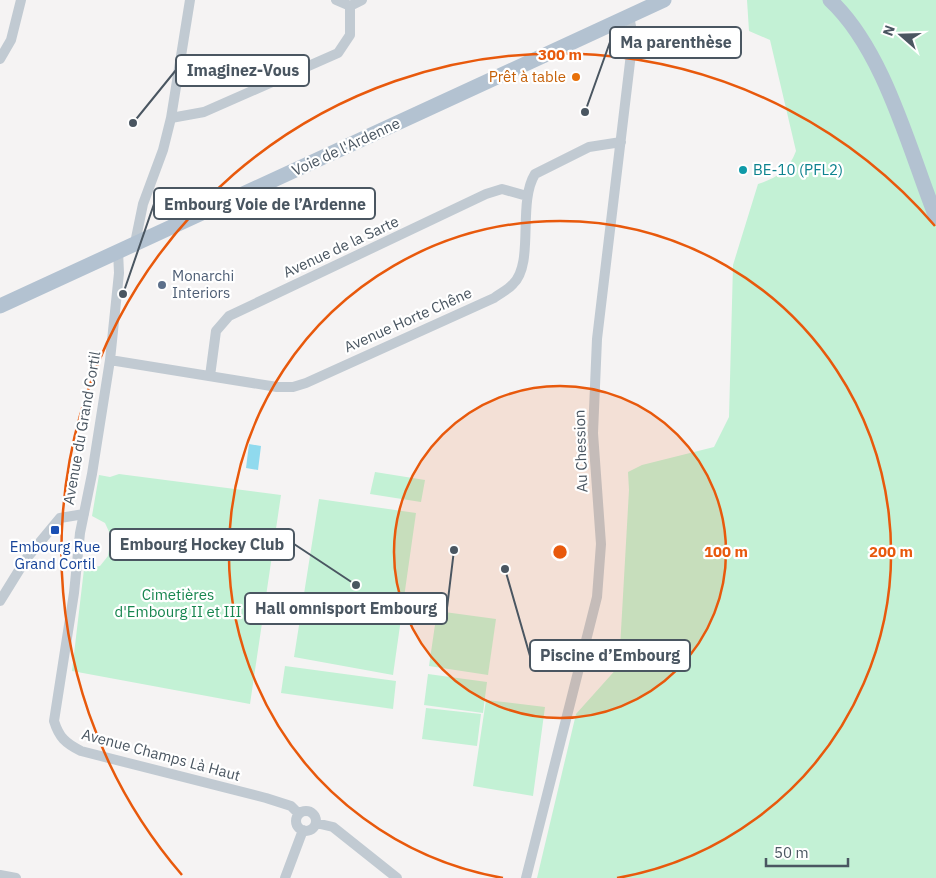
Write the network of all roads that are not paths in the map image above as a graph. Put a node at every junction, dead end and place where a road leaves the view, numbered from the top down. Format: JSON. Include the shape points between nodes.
{"nodes":[{"id":1,"x":21,"y":0,"type":"edge"},
{"id":2,"x":190,"y":0,"type":"edge"},
{"id":3,"x":336,"y":0,"type":"edge"},
{"id":4,"x":362,"y":0,"type":"edge"},
{"id":5,"x":664,"y":0,"type":"edge"},
{"id":6,"x":830,"y":0,"type":"edge"},
{"id":7,"x":350,"y":6,"type":"junction"},
{"id":8,"x":629,"y":16,"type":"junction"},
{"id":9,"x":0,"y":59,"type":"edge"},
{"id":10,"x":172,"y":118,"type":"junction"},
{"id":11,"x":621,"y":142,"type":"junction"},
{"id":12,"x":527,"y":196,"type":"junction"},
{"id":13,"x":936,"y":217,"type":"edge"},
{"id":14,"x":134,"y":243,"type":"junction"},
{"id":15,"x":118,"y":251,"type":"junction"},
{"id":16,"x":0,"y":306,"type":"edge"},
{"id":17,"x":110,"y":360,"type":"junction"},
{"id":18,"x":210,"y":376,"type":"junction"},
{"id":19,"x":84,"y":514,"type":"junction"},
{"id":20,"x":0,"y":601,"type":"edge"},
{"id":21,"x":300,"y":814,"type":"junction"},
{"id":22,"x":316,"y":823,"type":"junction"},
{"id":23,"x":303,"y":830,"type":"junction"},
{"id":24,"x":0,"y":876,"type":"edge"},
{"id":25,"x":16,"y":878,"type":"edge"},
{"id":26,"x":285,"y":878,"type":"edge"},
{"id":27,"x":397,"y":878,"type":"edge"},
{"id":28,"x":526,"y":878,"type":"edge"}],
"edges":[{"from":1,"to":9,"type":"street","via":[[11,40]]},
{"from":2,"to":10,"type":"street"},
{"from":3,"to":7,"type":"street"},
{"from":4,"to":7,"type":"street"},
{"from":5,"to":8,"type":"main road","name":"Voie de l'Ardenne"},
{"from":6,"to":13,"type":"main road","via":[[847,18],[872,58]]},
{"from":7,"to":10,"type":"street","via":[[350,35],[338,53],[204,112]]},
{"from":8,"to":11,"type":"street","name":"Au Chession","via":[[633,37]]},
{"from":8,"to":14,"type":"main road","name":"Voie de l'Ardenne"},
{"from":10,"to":14,"type":"street","via":[[143,204]]},
{"from":11,"to":12,"type":"street","name":"Avenue Horte Chêne","via":[[589,147],[535,174]]},
{"from":11,"to":28,"type":"street","name":"Au Chession","via":[[597,339],[593,433],[601,544],[597,597]]},
{"from":12,"to":18,"type":"street","name":"Avenue de la Sarte","via":[[502,189],[486,194],[229,316],[216,331]]},
{"from":12,"to":18,"type":"street","name":"Avenue Horte Chêne","via":[[524,259],[515,284],[494,298],[293,387]]},
{"from":14,"to":15,"type":"main road","name":"Voie de l'Ardenne"},
{"from":15,"to":16,"type":"main road","name":"Voie de l'Ardenne"},
{"from":15,"to":17,"type":"street","name":"Avenue du Grand Cortil","via":[[119,273]]},
{"from":17,"to":18,"type":"street","name":"Avenue Horte Chêne"},
{"from":17,"to":19,"type":"street","name":"Avenue du Grand Cortil"},
{"from":19,"to":20,"type":"street","name":"Avenue du Grand Cortil","via":[[60,518],[54,524],[26,559]]},
{"from":19,"to":21,"type":"street","name":"Avenue Champs Là Haut","via":[[54,721],[58,735],[80,751],[266,798],[290,806]]},
{"from":21,"to":22,"type":"street","name":"Avenue Champs Là Haut","via":[[311,812]]},
{"from":21,"to":23,"type":"street","via":[[297,823]]},
{"from":22,"to":23,"type":"street","via":[[312,829]]},
{"from":22,"to":27,"type":"street","name":"Avenue Champs Là Haut","via":[[333,827]]},
{"from":23,"to":26,"type":"street"},
{"from":24,"to":25,"type":"street"}]}
